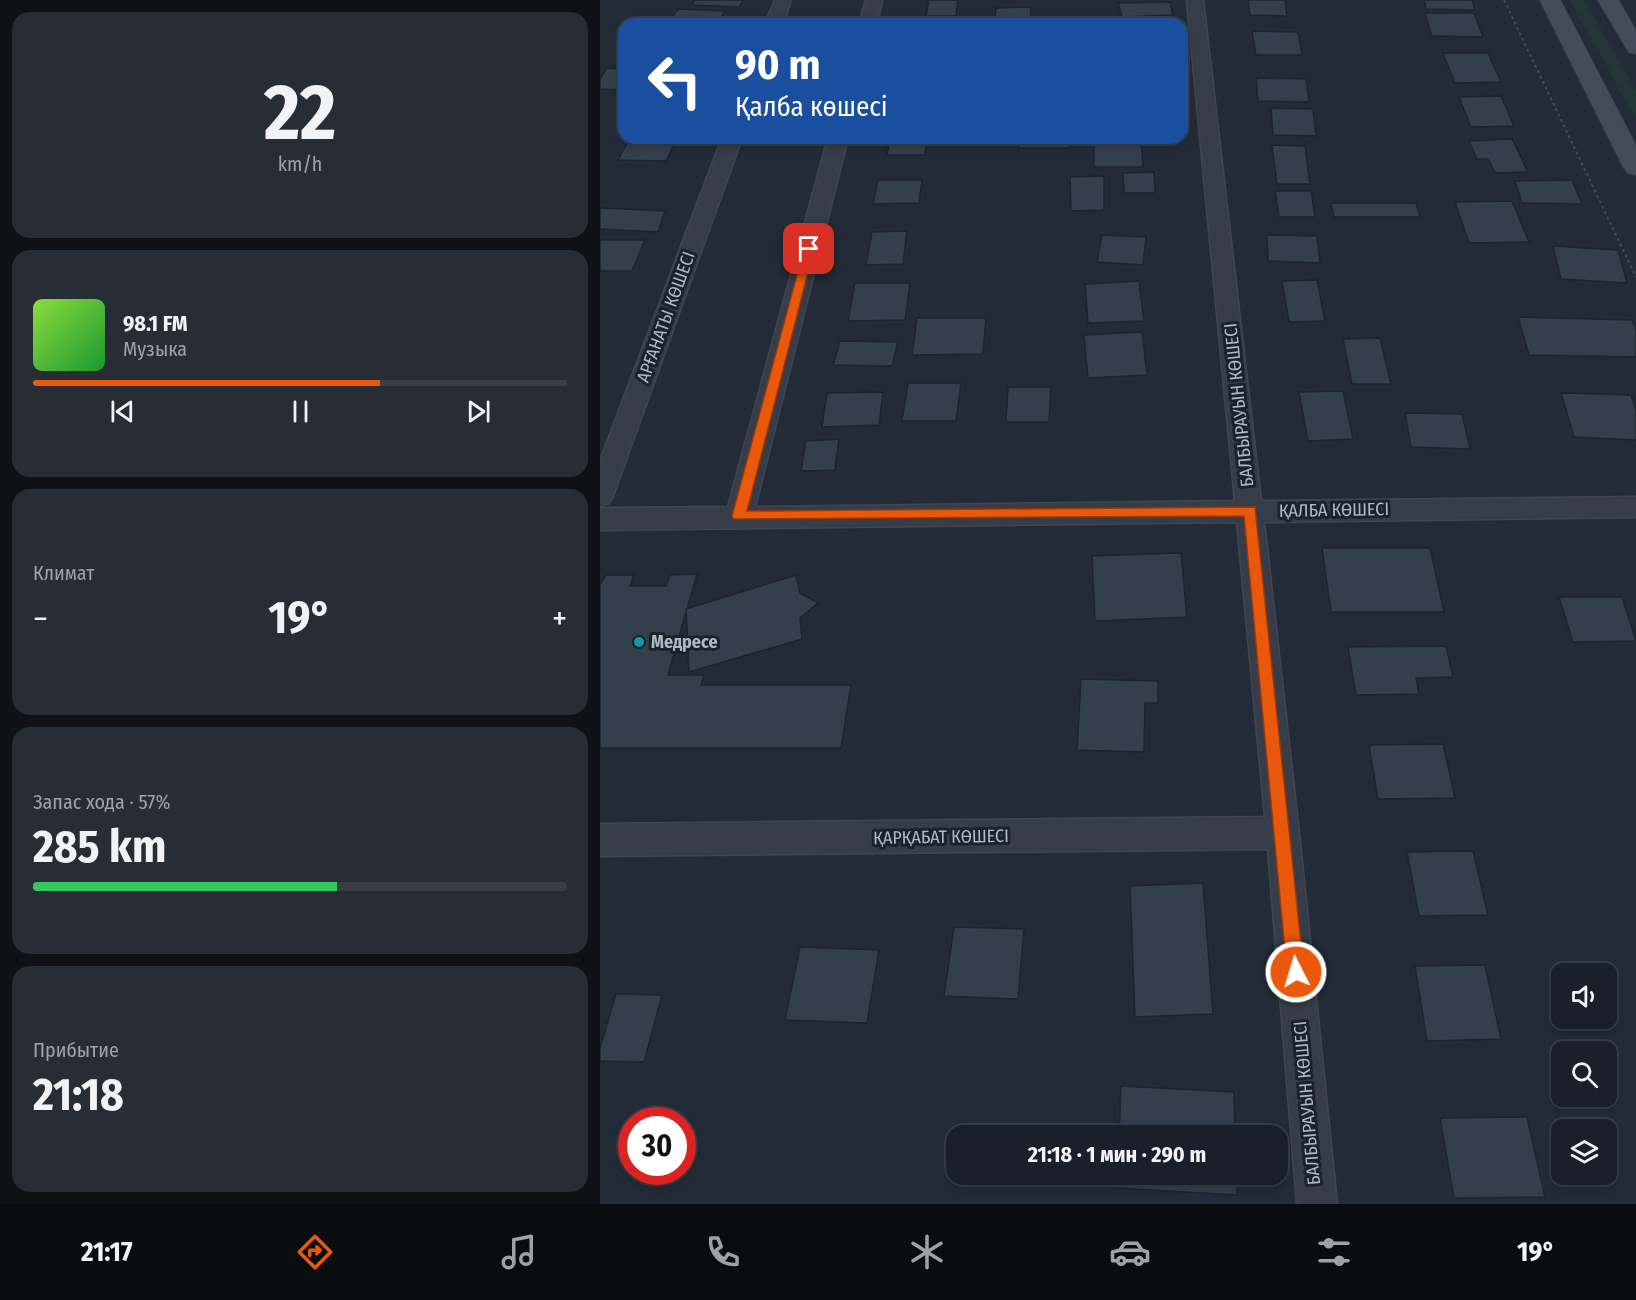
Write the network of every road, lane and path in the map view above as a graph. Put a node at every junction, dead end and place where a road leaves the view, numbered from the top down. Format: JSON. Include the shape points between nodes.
{"nodes":[{"id":1,"x":783,"y":0,"type":"edge"},
{"id":2,"x":874,"y":0,"type":"edge"},
{"id":3,"x":1195,"y":0,"type":"edge"},
{"id":4,"x":1504,"y":0,"type":"edge"},
{"id":5,"x":1550,"y":0,"type":"edge"},
{"id":6,"x":1608,"y":0,"type":"edge"},
{"id":7,"x":776,"y":18,"type":"edge"},
{"id":8,"x":870,"y":18,"type":"edge"},
{"id":9,"x":1636,"y":48,"type":"edge"},
{"id":10,"x":730,"y":144,"type":"edge"},
{"id":11,"x":836,"y":144,"type":"edge"},
{"id":12,"x":1636,"y":168,"type":"edge"},
{"id":13,"x":1636,"y":277,"type":"edge"},
{"id":14,"x":600,"y":496,"type":"edge"},
{"id":15,"x":1636,"y":507,"type":"edge"},
{"id":16,"x":1250,"y":511,"type":"junction"},
{"id":17,"x":739,"y":516,"type":"junction"},
{"id":18,"x":600,"y":519,"type":"edge"},
{"id":19,"x":1283,"y":833,"type":"junction"},
{"id":20,"x":600,"y":840,"type":"edge"},
{"id":21,"x":1317,"y":1204,"type":"edge"}],
"edges":[{"from":1,"to":7,"type":"street"},
{"from":2,"to":8,"type":"street"},
{"from":3,"to":16,"type":"street","name":"БАЛБЫРАУЫН КӨШЕСІ"},
{"from":4,"to":13,"type":"path"},
{"from":5,"to":12,"type":"main road"},
{"from":6,"to":9,"type":"main road"},
{"from":10,"to":14,"type":"street","name":"АРҒАНАТЫ КӨШЕСІ"},
{"from":11,"to":17,"type":"street"},
{"from":15,"to":16,"type":"street","name":"ҚАЛБА КӨШЕСІ"},
{"from":16,"to":17,"type":"street","name":"ҚАЛБА КӨШЕСІ"},
{"from":16,"to":19,"type":"street","name":"БАЛБЫРАУЫН КӨШЕСІ"},
{"from":17,"to":18,"type":"street","name":"ҚАЛБА КӨШЕСІ"},
{"from":19,"to":20,"type":"street","name":"ҚАРҚАБАТ КӨШЕСІ"},
{"from":19,"to":21,"type":"street","name":"БАЛБЫРАУЫН КӨШЕСІ"}]}
